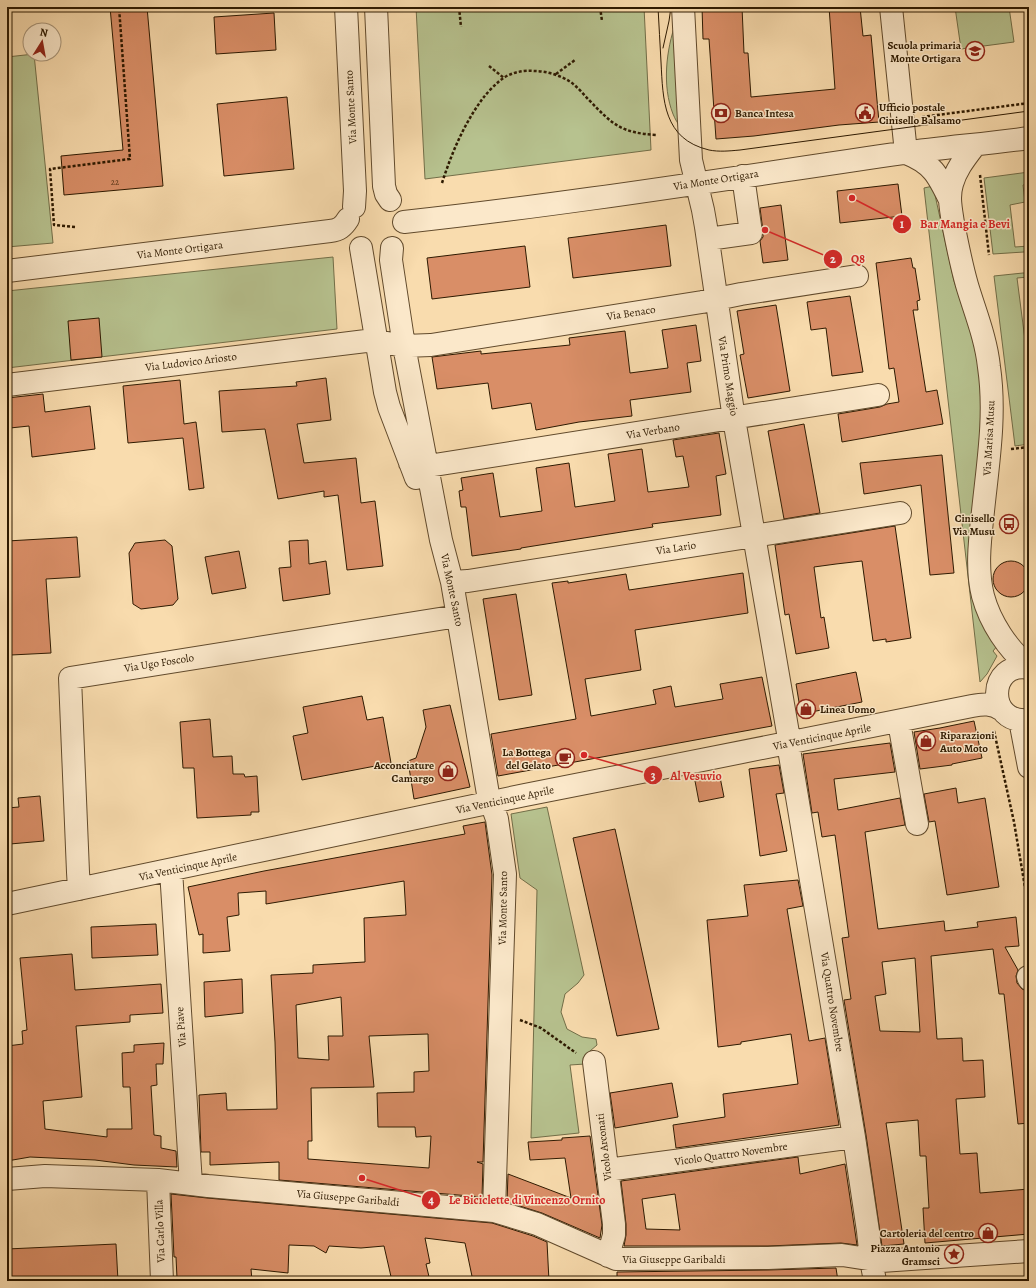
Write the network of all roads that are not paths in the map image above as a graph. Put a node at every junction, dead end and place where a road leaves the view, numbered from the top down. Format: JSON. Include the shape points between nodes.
{"nodes":[{"id":1,"x":346,"y":7,"type":"edge"},
{"id":2,"x":376,"y":7,"type":"edge"},
{"id":3,"x":683,"y":7,"type":"edge"},
{"id":4,"x":891,"y":7,"type":"edge"},
{"id":5,"x":1029,"y":138,"type":"edge"},
{"id":6,"x":975,"y":145,"type":"junction"},
{"id":7,"x":906,"y":153,"type":"junction"},
{"id":8,"x":743,"y":176,"type":"junction"},
{"id":9,"x":696,"y":183,"type":"junction"},
{"id":10,"x":390,"y":200,"type":"junction"},
{"id":11,"x":950,"y":200,"type":"junction"},
{"id":12,"x":351,"y":213,"type":"junction"},
{"id":13,"x":404,"y":222,"type":"junction"},
{"id":14,"x":708,"y":239,"type":"junction"},
{"id":15,"x":360,"y":248,"type":"junction"},
{"id":16,"x":392,"y":248,"type":"junction"},
{"id":17,"x":7,"y":271,"type":"edge"},
{"id":18,"x":857,"y":276,"type":"dead end"},
{"id":19,"x":716,"y":299,"type":"junction"},
{"id":20,"x":376,"y":341,"type":"junction"},
{"id":21,"x":404,"y":346,"type":"junction"},
{"id":22,"x":7,"y":385,"type":"edge"},
{"id":23,"x":878,"y":395,"type":"dead end"},
{"id":24,"x":734,"y":419,"type":"junction"},
{"id":25,"x":419,"y":465,"type":"junction"},
{"id":26,"x":900,"y":514,"type":"dead end"},
{"id":27,"x":754,"y":536,"type":"junction"},
{"id":28,"x":452,"y":582,"type":"junction"},
{"id":29,"x":458,"y":616,"type":"junction"},
{"id":30,"x":1029,"y":667,"type":"edge"},
{"id":31,"x":1011,"y":719,"type":"edge"},
{"id":32,"x":899,"y":722,"type":"junction"},
{"id":33,"x":789,"y":744,"type":"junction"},
{"id":34,"x":1029,"y":767,"type":"edge"},
{"id":35,"x":491,"y":802,"type":"junction"},
{"id":36,"x":917,"y":824,"type":"dead end"},
{"id":37,"x":171,"y":870,"type":"junction"},
{"id":38,"x":80,"y":889,"type":"junction"},
{"id":39,"x":7,"y":904,"type":"edge"},
{"id":40,"x":594,"y":1062,"type":"road end"},
{"id":41,"x":854,"y":1137,"type":"junction"},
{"id":42,"x":607,"y":1170,"type":"junction"},
{"id":43,"x":7,"y":1179,"type":"edge"},
{"id":44,"x":158,"y":1180,"type":"junction"},
{"id":45,"x":191,"y":1184,"type":"junction"},
{"id":46,"x":494,"y":1211,"type":"junction"},
{"id":47,"x":1029,"y":1251,"type":"edge"},
{"id":48,"x":608,"y":1256,"type":"junction"},
{"id":49,"x":871,"y":1260,"type":"junction"},
{"id":50,"x":162,"y":1281,"type":"edge"},
{"id":51,"x":875,"y":1281,"type":"edge"}],
"edges":[{"from":1,"to":12,"type":"street","name":"Via Monte Santo","via":[[355,195]]},
{"from":2,"to":10,"type":"street","via":[[384,179],[386,194]]},
{"from":3,"to":9,"type":"street","name":"Via Primo Maggio","via":[[690,160]]},
{"from":4,"to":7,"type":"street"},
{"from":5,"to":6,"type":"street","name":"Via Monte Ortigara"},
{"from":6,"to":7,"type":"street","name":"Via Monte Ortigara"},
{"from":6,"to":11,"type":"street","name":"Via Marisa Musu","via":[[956,173]]},
{"from":7,"to":8,"type":"street","name":"Via Monte Ortigara"},
{"from":7,"to":11,"type":"street","name":"Via Marisa Musu","via":[[918,158],[934,171]]},
{"from":8,"to":9,"type":"street","name":"Via Monte Ortigara"},
{"from":8,"to":14,"type":"street","via":[[751,233]]},
{"from":9,"to":13,"type":"street","name":"Via Monte Ortigara"},
{"from":9,"to":14,"type":"street","name":"Via Primo Maggio"},
{"from":10,"to":12,"type":"street","via":[[371,197],[361,201]]},
{"from":10,"to":13,"type":"street","via":[[399,210]]},
{"from":11,"to":30,"type":"street","name":"Via Marisa Musu","via":[[962,268],[985,345],[991,383],[992,428],[980,538],[983,595],[1000,632],[1011,649]]},
{"from":12,"to":15,"type":"street","via":[[348,226],[350,236]]},
{"from":12,"to":17,"type":"street","name":"Via Monte Ortigara","via":[[345,225],[330,231]]},
{"from":13,"to":16,"type":"street","via":[[402,235]]},
{"from":14,"to":19,"type":"street","name":"Via Primo Maggio"},
{"from":15,"to":16,"type":"street","via":[[376,253]]},
{"from":15,"to":20,"type":"street","name":"Via Monte Santo"},
{"from":16,"to":21,"type":"street","name":"Via Monte Santo","via":[[391,260]]},
{"from":18,"to":19,"type":"street","name":"Via Benaco"},
{"from":19,"to":21,"type":"street","name":"Via Benaco","via":[[431,344]]},
{"from":19,"to":24,"type":"street","name":"Via Primo Maggio"},
{"from":20,"to":21,"type":"street","name":"Via Benaco"},
{"from":20,"to":22,"type":"street","name":"Via Ludovico Ariosto"},
{"from":20,"to":25,"type":"street","name":"Via Monte Santo","via":[[389,407]]},
{"from":21,"to":25,"type":"street","name":"Via Monte Santo"},
{"from":23,"to":24,"type":"street","name":"Via Verbano"},
{"from":24,"to":25,"type":"street","name":"Via Verbano"},
{"from":24,"to":27,"type":"street","name":"Via Primo Maggio"},
{"from":25,"to":28,"type":"street","name":"Via Monte Santo"},
{"from":26,"to":27,"type":"street","name":"Via Lario"},
{"from":27,"to":28,"type":"street","name":"Via Lario"},
{"from":27,"to":33,"type":"street","name":"Via Primo Maggio"},
{"from":28,"to":29,"type":"street","name":"Via Monte Santo"},
{"from":29,"to":35,"type":"street","name":"Via Monte Santo"},
{"from":29,"to":38,"type":"street","name":"Via Ugo Foscolo","via":[[70,678]]},
{"from":30,"to":31,"type":"street","via":[[1012,669],[1000,680],[996,693],[998,702]]},
{"from":31,"to":32,"type":"street","name":"Via Venticinque Aprile","via":[[995,706],[985,704]]},
{"from":31,"to":34,"type":"street"},
{"from":32,"to":33,"type":"street","name":"Via Venticinque Aprile"},
{"from":32,"to":36,"type":"street"},
{"from":33,"to":35,"type":"street","name":"Via Venticinque Aprile"},
{"from":33,"to":41,"type":"street","name":"Via Quattro Novembre"},
{"from":35,"to":37,"type":"street","name":"Via Venticinque Aprile"},
{"from":35,"to":46,"type":"street","name":"Via Monte Santo","via":[[497,818],[505,874]]},
{"from":37,"to":38,"type":"street","name":"Via Venticinque Aprile"},
{"from":37,"to":45,"type":"street","name":"Via Piave"},
{"from":38,"to":39,"type":"street","name":"Via Venticinque Aprile"},
{"from":40,"to":42,"type":"street","name":"Vicolo Arconati"},
{"from":41,"to":42,"type":"street","name":"Vicolo Quattro Novembre"},
{"from":41,"to":49,"type":"street","name":"Via Quattro Novembre"},
{"from":42,"to":48,"type":"street","name":"Vicolo Arconati","via":[[614,1235]]},
{"from":43,"to":44,"type":"street","name":"Via Giuseppe Garibaldi","via":[[45,1176]]},
{"from":44,"to":45,"type":"street","name":"Via Giuseppe Garibaldi"},
{"from":44,"to":50,"type":"street","name":"Via Carlo Villa"},
{"from":45,"to":46,"type":"street","name":"Via Giuseppe Garibaldi"},
{"from":46,"to":48,"type":"street","name":"Via Giuseppe Garibaldi","via":[[537,1224]]},
{"from":47,"to":49,"type":"street"},
{"from":48,"to":49,"type":"street","name":"Via Giuseppe Garibaldi","via":[[616,1259],[659,1260],[842,1256]]},
{"from":49,"to":51,"type":"street"}]}
